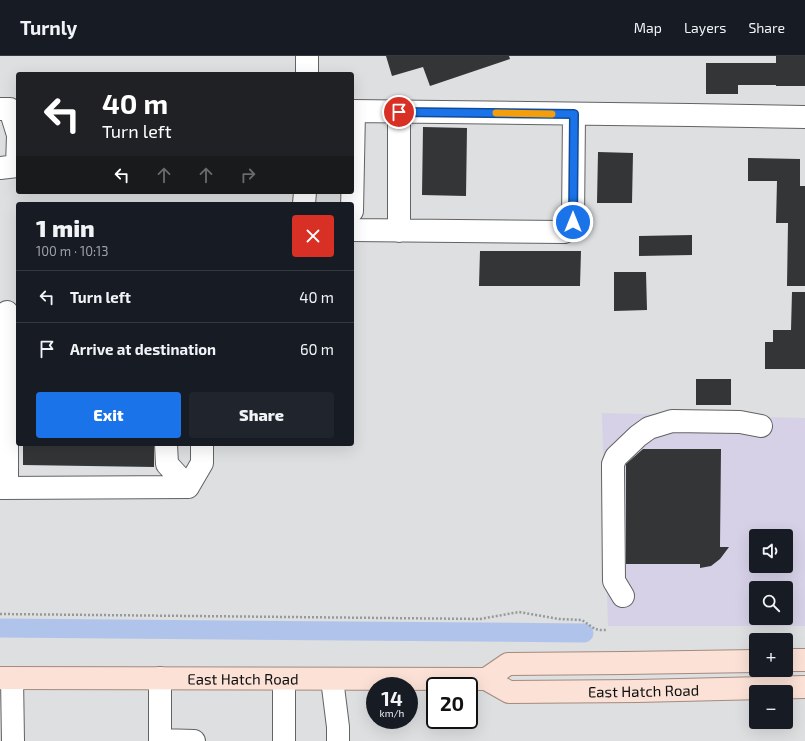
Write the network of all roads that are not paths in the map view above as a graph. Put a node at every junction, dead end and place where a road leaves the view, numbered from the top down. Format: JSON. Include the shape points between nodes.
{"nodes":[{"id":1,"x":307,"y":56,"type":"edge"},
{"id":2,"x":307,"y":72,"type":"edge"},
{"id":3,"x":0,"y":109,"type":"edge"},
{"id":4,"x":354,"y":111,"type":"edge"},
{"id":5,"x":399,"y":112,"type":"junction"},
{"id":6,"x":574,"y":114,"type":"junction"},
{"id":7,"x":805,"y":117,"type":"edge"},
{"id":8,"x":16,"y":129,"type":"edge"},
{"id":9,"x":16,"y":166,"type":"edge"},
{"id":10,"x":0,"y":168,"type":"edge"},
{"id":11,"x":354,"y":230,"type":"edge"},
{"id":12,"x":399,"y":231,"type":"junction"},
{"id":13,"x":8,"y":312,"type":"edge"},
{"id":14,"x":761,"y":426,"type":"dead end"},
{"id":15,"x":166,"y":446,"type":"edge"},
{"id":16,"x":202,"y":446,"type":"edge"},
{"id":17,"x":188,"y":487,"type":"junction"},
{"id":18,"x":4,"y":488,"type":"edge"},
{"id":19,"x":623,"y":596,"type":"dead end"},
{"id":20,"x":793,"y":660,"type":"edge"},
{"id":21,"x":805,"y":660,"type":"edge"},
{"id":22,"x":749,"y":661,"type":"edge"},
{"id":23,"x":6,"y":678,"type":"edge"},
{"id":24,"x":160,"y":678,"type":"junction"},
{"id":25,"x":284,"y":679,"type":"junction"},
{"id":26,"x":332,"y":679,"type":"junction"},
{"id":27,"x":486,"y":679,"type":"junction"},
{"id":28,"x":805,"y":687,"type":"edge"},
{"id":29,"x":13,"y":741,"type":"edge"},
{"id":30,"x":160,"y":741,"type":"edge"},
{"id":31,"x":194,"y":741,"type":"edge"},
{"id":32,"x":284,"y":741,"type":"edge"},
{"id":33,"x":327,"y":741,"type":"edge"},
{"id":34,"x":338,"y":741,"type":"edge"}],
"edges":[{"from":1,"to":2,"type":"lane"},
{"from":3,"to":8,"type":"lane","via":[[10,109]]},
{"from":4,"to":5,"type":"lane"},
{"from":5,"to":6,"type":"lane"},
{"from":5,"to":12,"type":"lane"},
{"from":6,"to":7,"type":"lane"},
{"from":6,"to":12,"type":"lane","via":[[573,222],[569,230]]},
{"from":9,"to":10,"type":"lane"},
{"from":11,"to":12,"type":"lane"},
{"from":13,"to":18,"type":"lane"},
{"from":14,"to":19,"type":"lane","via":[[740,422],[672,421],[649,428],[616,457],[613,464],[614,581]]},
{"from":15,"to":17,"type":"lane","via":[[167,464]]},
{"from":16,"to":17,"type":"lane","via":[[202,463]]},
{"from":17,"to":18,"type":"lane"},
{"from":20,"to":21,"type":"main road"},
{"from":22,"to":27,"type":"main road","name":"East Hatch Road","via":[[508,664]]},
{"from":23,"to":24,"type":"main road","name":"East Hatch Road"},
{"from":23,"to":29,"type":"lane"},
{"from":24,"to":25,"type":"main road","name":"East Hatch Road"},
{"from":24,"to":30,"type":"lane"},
{"from":25,"to":26,"type":"main road","name":"East Hatch Road"},
{"from":25,"to":32,"type":"lane"},
{"from":26,"to":27,"type":"main road","name":"East Hatch Road"},
{"from":26,"to":33,"type":"lane"},
{"from":26,"to":34,"type":"lane"},
{"from":27,"to":28,"type":"main road","name":"East Hatch Road","via":[[509,692]]},
{"from":30,"to":31,"type":"lane"}]}
